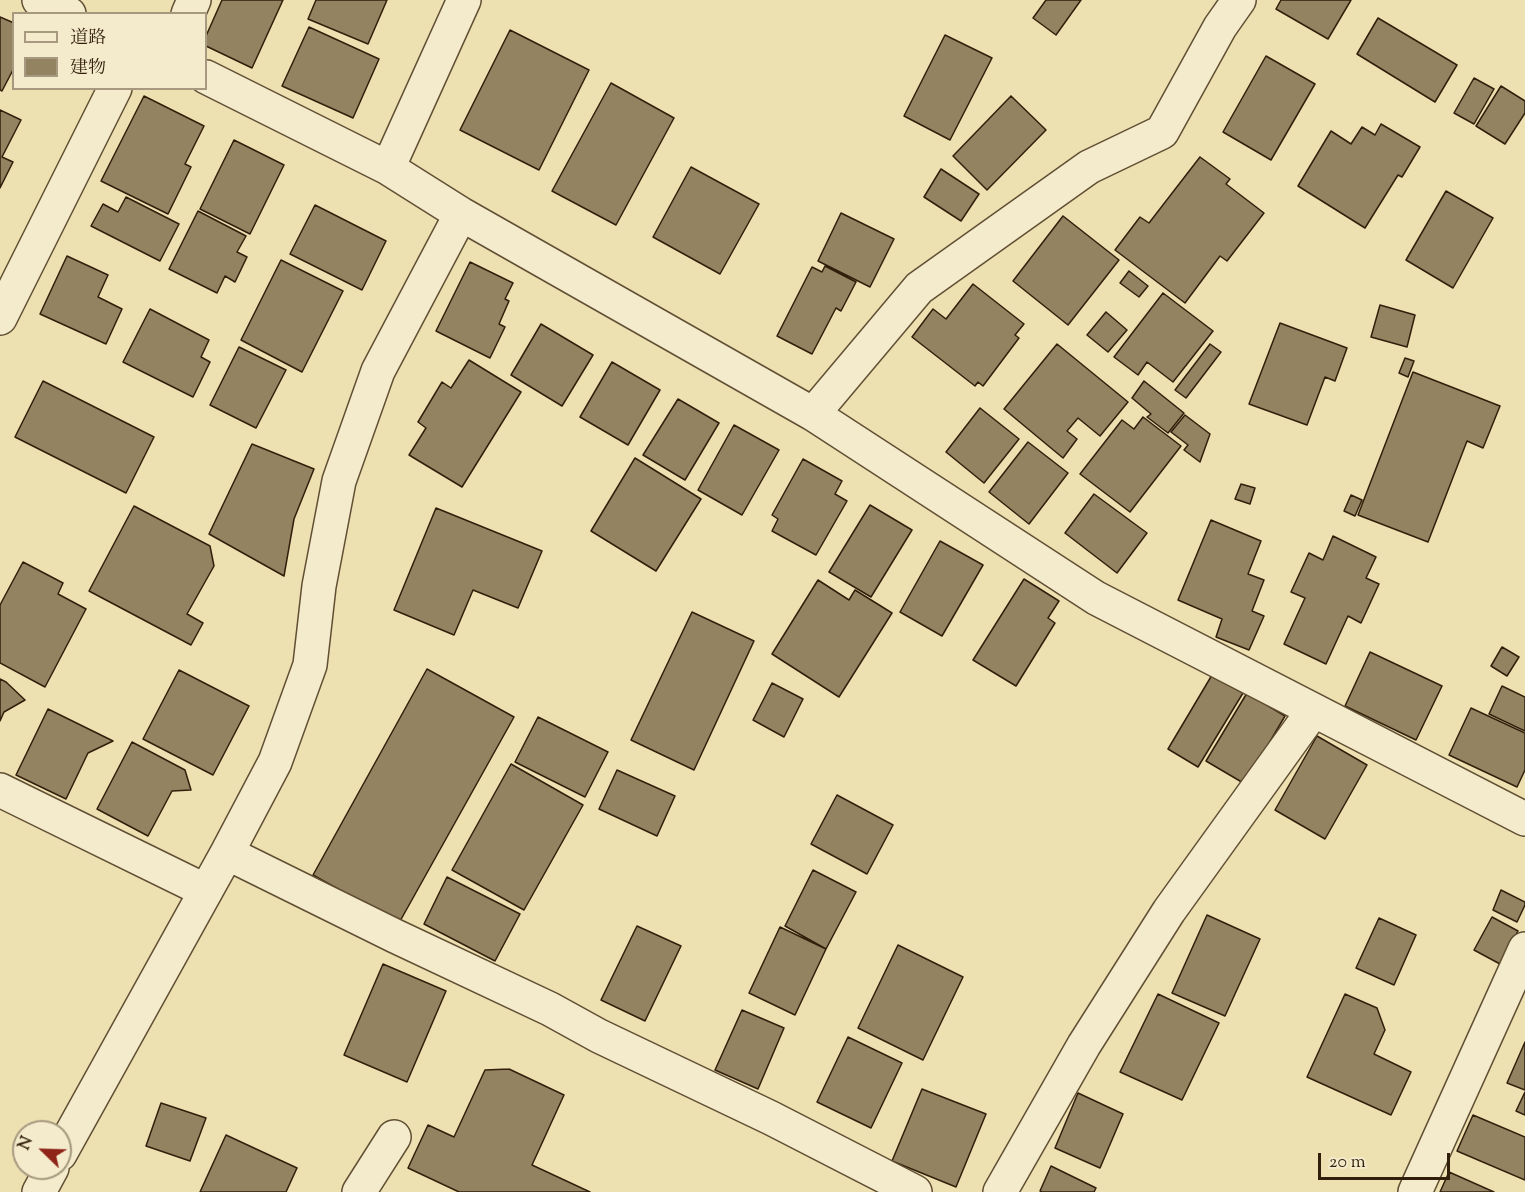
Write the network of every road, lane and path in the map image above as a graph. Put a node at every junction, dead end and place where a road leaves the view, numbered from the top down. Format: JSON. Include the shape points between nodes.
{"nodes":[{"id":1,"x":39,"y":0,"type":"edge"},
{"id":2,"x":464,"y":0,"type":"edge"},
{"id":3,"x":1239,"y":0,"type":"edge"},
{"id":4,"x":65,"y":12,"type":"edge"},
{"id":5,"x":207,"y":78,"type":"edge"},
{"id":6,"x":114,"y":90,"type":"edge"},
{"id":7,"x":388,"y":168,"type":"junction"},
{"id":8,"x":461,"y":214,"type":"junction"},
{"id":9,"x":0,"y":318,"type":"edge"},
{"id":10,"x":813,"y":414,"type":"junction"},
{"id":11,"x":1313,"y":711,"type":"junction"},
{"id":12,"x":0,"y":790,"type":"edge"},
{"id":13,"x":1525,"y":819,"type":"edge"},
{"id":14,"x":227,"y":853,"type":"junction"},
{"id":15,"x":206,"y":891,"type":"junction"},
{"id":16,"x":1525,"y":949,"type":"edge"},
{"id":17,"x":72,"y":1132,"type":"edge"},
{"id":18,"x":394,"y":1137,"type":"dead end"},
{"id":19,"x":359,"y":1192,"type":"edge"},
{"id":20,"x":915,"y":1192,"type":"edge"},
{"id":21,"x":1000,"y":1192,"type":"edge"},
{"id":22,"x":1415,"y":1192,"type":"edge"}],
"edges":[{"from":1,"to":4,"type":"street"},
{"from":2,"to":7,"type":"street"},
{"from":3,"to":10,"type":"street","via":[[1162,132],[1089,167],[920,288]]},
{"from":5,"to":7,"type":"street"},
{"from":6,"to":9,"type":"street"},
{"from":7,"to":8,"type":"street"},
{"from":8,"to":10,"type":"street"},
{"from":8,"to":14,"type":"street","via":[[378,371],[339,481],[319,586],[310,665],[275,762]]},
{"from":10,"to":11,"type":"street","via":[[1096,598]]},
{"from":11,"to":13,"type":"street"},
{"from":11,"to":21,"type":"street","via":[[1169,911],[1084,1045]]},
{"from":12,"to":15,"type":"street"},
{"from":14,"to":15,"type":"street"},
{"from":14,"to":20,"type":"street"},
{"from":15,"to":17,"type":"street"},
{"from":16,"to":22,"type":"street"},
{"from":18,"to":19,"type":"street"}]}
